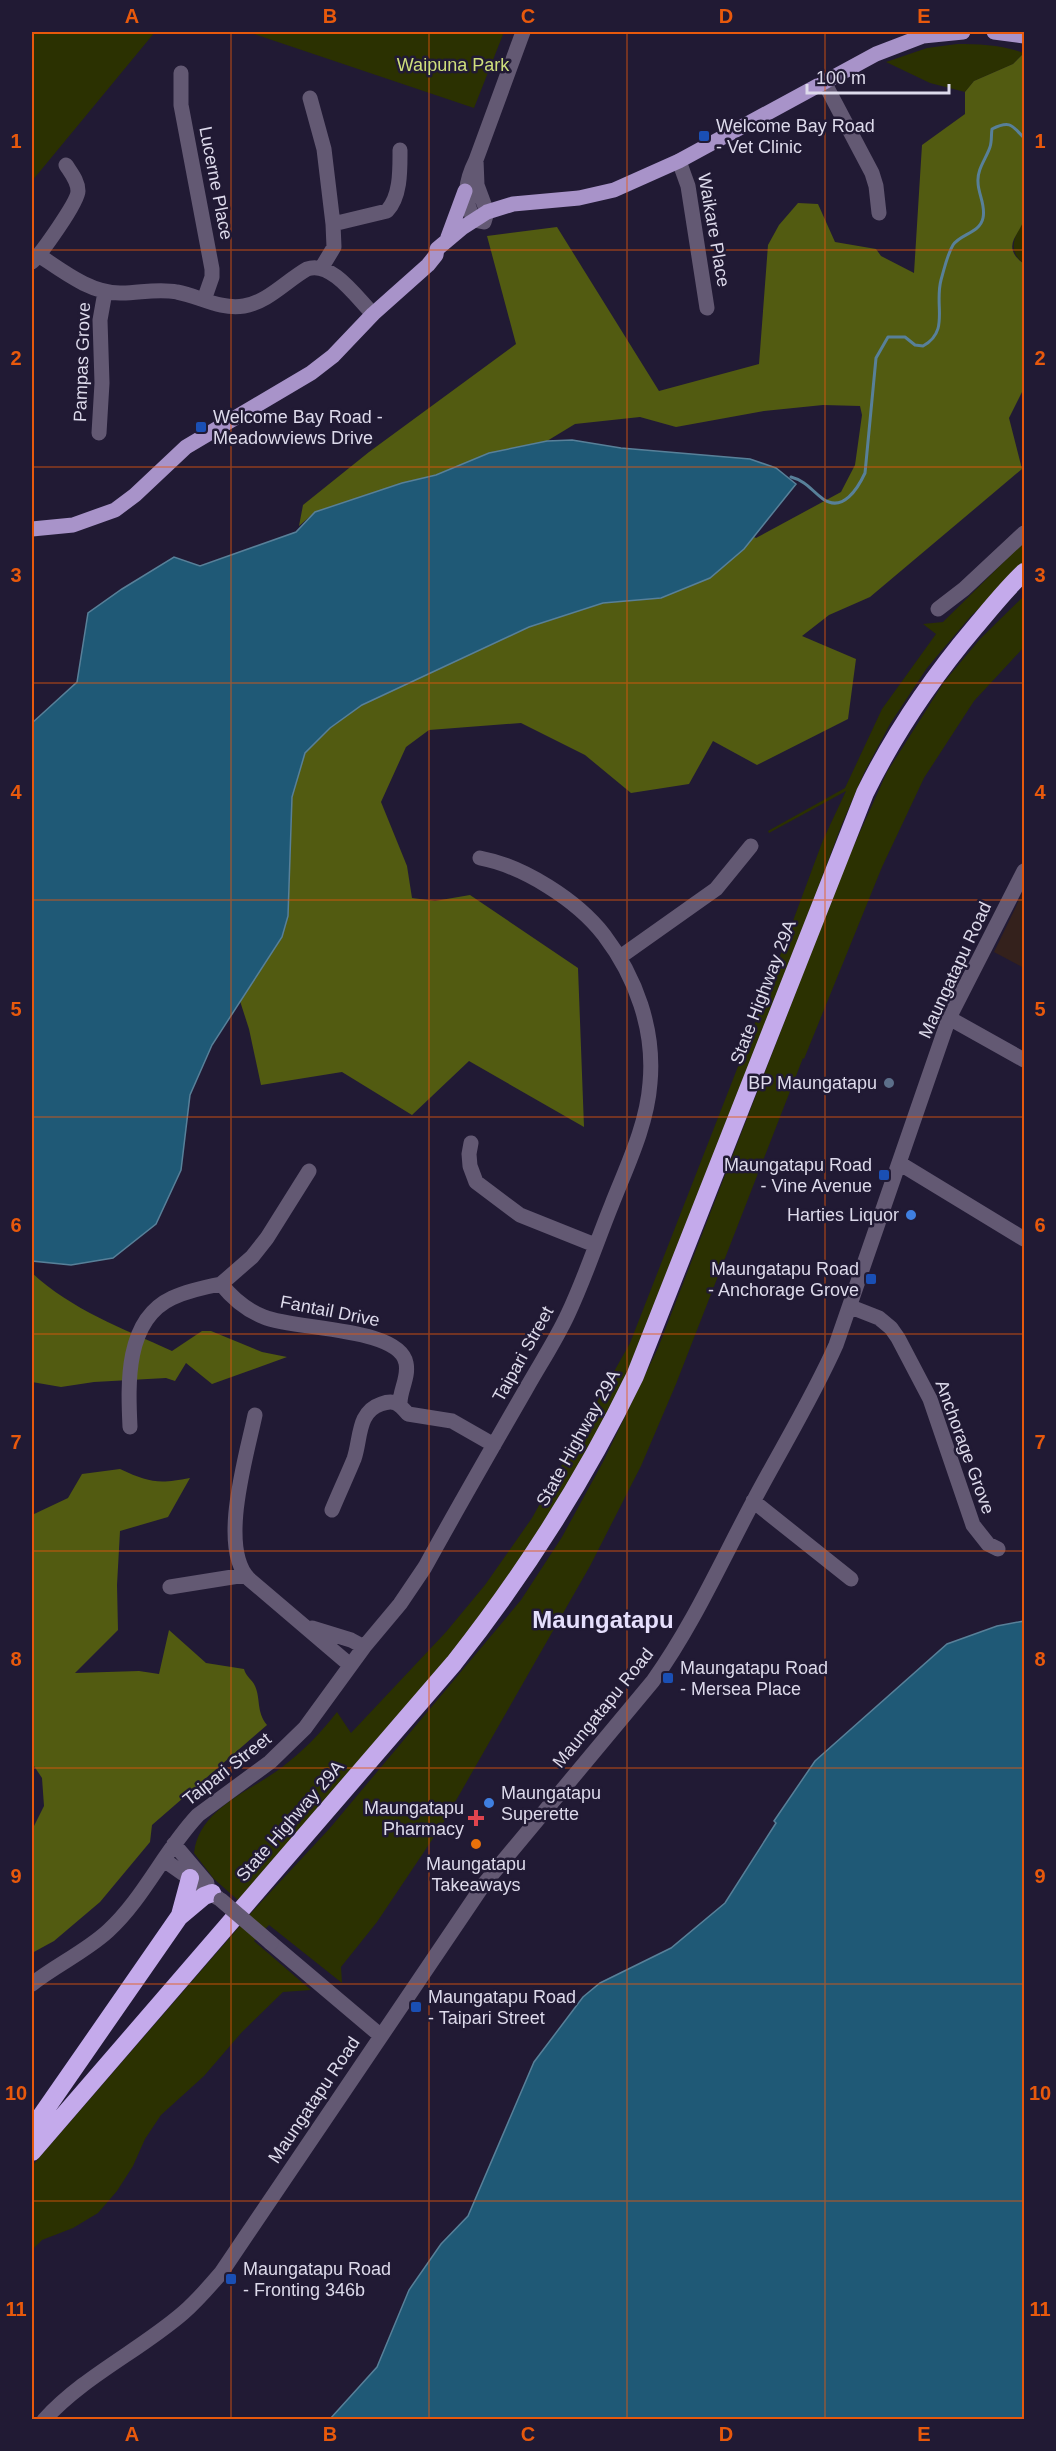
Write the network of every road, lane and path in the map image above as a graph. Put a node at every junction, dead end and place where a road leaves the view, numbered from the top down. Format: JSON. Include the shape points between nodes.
{"nodes":[{"id":1,"x":523,"y":32,"type":"edge"},
{"id":2,"x":963,"y":32,"type":"edge"},
{"id":3,"x":994,"y":32,"type":"edge"},
{"id":4,"x":925,"y":34,"type":"edge"},
{"id":5,"x":1024,"y":36,"type":"edge"},
{"id":6,"x":181,"y":73,"type":"dead end"},
{"id":7,"x":824,"y":82,"type":"junction"},
{"id":8,"x":310,"y":98,"type":"dead end"},
{"id":9,"x":400,"y":150,"type":"dead end"},
{"id":10,"x":476,"y":160,"type":"junction"},
{"id":11,"x":679,"y":161,"type":"junction"},
{"id":12,"x":66,"y":165,"type":"dead end"},
{"id":13,"x":465,"y":191,"type":"junction"},
{"id":14,"x":879,"y":213,"type":"dead end"},
{"id":15,"x":482,"y":218,"type":"junction"},
{"id":16,"x":333,"y":224,"type":"junction"},
{"id":17,"x":447,"y":240,"type":"junction"},
{"id":18,"x":436,"y":255,"type":"junction"},
{"id":19,"x":36,"y":259,"type":"edge"},
{"id":20,"x":322,"y":267,"type":"junction"},
{"id":21,"x":105,"y":292,"type":"junction"},
{"id":22,"x":204,"y":300,"type":"junction"},
{"id":23,"x":707,"y":308,"type":"dead end"},
{"id":24,"x":373,"y":314,"type":"junction"},
{"id":25,"x":99,"y":432,"type":"dead end"},
{"id":26,"x":32,"y":529,"type":"edge"},
{"id":27,"x":1024,"y":533,"type":"edge"},
{"id":28,"x":1024,"y":572,"type":"edge"},
{"id":29,"x":1024,"y":586,"type":"edge"},
{"id":30,"x":938,"y":609,"type":"dead end"},
{"id":31,"x":973,"y":630,"type":"junction"},
{"id":32,"x":751,"y":846,"type":"dead end"},
{"id":33,"x":480,"y":858,"type":"dead end"},
{"id":34,"x":1024,"y":871,"type":"edge"},
{"id":35,"x":620,"y":957,"type":"junction"},
{"id":36,"x":949,"y":1018,"type":"junction"},
{"id":37,"x":1024,"y":1060,"type":"edge"},
{"id":38,"x":471,"y":1143,"type":"dead end"},
{"id":39,"x":899,"y":1163,"type":"junction"},
{"id":40,"x":309,"y":1171,"type":"dead end"},
{"id":41,"x":1024,"y":1239,"type":"edge"},
{"id":42,"x":596,"y":1245,"type":"junction"},
{"id":43,"x":221,"y":1284,"type":"junction"},
{"id":44,"x":851,"y":1307,"type":"junction"},
{"id":45,"x":399,"y":1403,"type":"junction"},
{"id":46,"x":255,"y":1415,"type":"dead end"},
{"id":47,"x":130,"y":1427,"type":"dead end"},
{"id":48,"x":495,"y":1445,"type":"junction"},
{"id":49,"x":753,"y":1501,"type":"junction"},
{"id":50,"x":332,"y":1510,"type":"dead end"},
{"id":51,"x":998,"y":1549,"type":"dead end"},
{"id":52,"x":245,"y":1575,"type":"junction"},
{"id":53,"x":851,"y":1579,"type":"dead end"},
{"id":54,"x":170,"y":1587,"type":"dead end"},
{"id":55,"x":304,"y":1625,"type":"junction"},
{"id":56,"x":364,"y":1647,"type":"junction"},
{"id":57,"x":350,"y":1665,"type":"junction"},
{"id":58,"x":174,"y":1844,"type":"junction"},
{"id":59,"x":164,"y":1860,"type":"junction"},
{"id":60,"x":190,"y":1878,"type":"junction"},
{"id":61,"x":217,"y":1897,"type":"junction"},
{"id":62,"x":179,"y":1917,"type":"junction"},
{"id":63,"x":32,"y":1984,"type":"edge"},
{"id":64,"x":381,"y":2036,"type":"junction"},
{"id":65,"x":32,"y":2129,"type":"edge"},
{"id":66,"x":32,"y":2152,"type":"edge"},
{"id":67,"x":45,"y":2420,"type":"edge"}],
"edges":[{"from":1,"to":10,"type":"street"},
{"from":2,"to":4,"type":"main road"},
{"from":3,"to":5,"type":"main road"},
{"from":4,"to":7,"type":"main road"},
{"from":6,"to":22,"type":"street","name":"Lucerne Place","via":[[182,105],[212,269]]},
{"from":7,"to":11,"type":"main road"},
{"from":7,"to":14,"type":"street","via":[[872,173]]},
{"from":8,"to":16,"type":"street","via":[[324,149]]},
{"from":9,"to":16,"type":"street","via":[[392,206],[387,211]]},
{"from":10,"to":13,"type":"street"},
{"from":10,"to":15,"type":"street"},
{"from":11,"to":15,"type":"main road","via":[[598,195],[526,201]]},
{"from":11,"to":23,"type":"street","name":"Waikare Place","via":[[688,186]]},
{"from":12,"to":19,"type":"street","via":[[76,181],[78,194],[74,206]]},
{"from":13,"to":15,"type":"street"},
{"from":13,"to":17,"type":"main road"},
{"from":15,"to":17,"type":"main road"},
{"from":15,"to":18,"type":"main road","via":[[442,255]]},
{"from":16,"to":20,"type":"street","via":[[334,247]]},
{"from":17,"to":18,"type":"main road"},
{"from":18,"to":24,"type":"main road"},
{"from":19,"to":21,"type":"street"},
{"from":20,"to":22,"type":"street","via":[[307,269],[267,296],[243,306]]},
{"from":20,"to":24,"type":"street"},
{"from":21,"to":22,"type":"street","via":[[163,290]]},
{"from":21,"to":25,"type":"street","name":"Pampas Grove","via":[[100,320]]},
{"from":24,"to":26,"type":"main road","via":[[311,373],[192,443],[115,510],[73,525]]},
{"from":27,"to":30,"type":"street"},
{"from":28,"to":31,"type":"highway","name":"State Highway 29A"},
{"from":29,"to":31,"type":"highway","name":"State Highway 29A"},
{"from":31,"to":66,"type":"highway","name":"State Highway 29A","via":[[897,732],[865,793],[635,1376],[566,1506],[512,1587],[454,1663]]},
{"from":32,"to":35,"type":"street","via":[[716,890]]},
{"from":33,"to":35,"type":"street","name":"Taipari Street","via":[[512,867],[580,908]]},
{"from":34,"to":36,"type":"street","name":"Maungatapu Road"},
{"from":35,"to":42,"type":"street","name":"Taipari Street","via":[[643,1007],[651,1083],[638,1135]]},
{"from":36,"to":37,"type":"street"},
{"from":36,"to":39,"type":"street","name":"Maungatapu Road"},
{"from":38,"to":42,"type":"street","via":[[470,1166],[476,1182],[520,1215]]},
{"from":39,"to":41,"type":"street"},
{"from":39,"to":44,"type":"street","name":"Maungatapu Road"},
{"from":40,"to":43,"type":"street","via":[[267,1238]]},
{"from":42,"to":48,"type":"street","name":"Taipari Street","via":[[568,1314]]},
{"from":43,"to":45,"type":"street","name":"Fantail Drive","via":[[233,1298],[264,1317],[370,1337],[398,1348],[404,1355],[407,1371]]},
{"from":43,"to":47,"type":"street","via":[[173,1298],[154,1311],[142,1327],[129,1375]]},
{"from":44,"to":49,"type":"street","name":"Maungatapu Road","via":[[820,1383]]},
{"from":44,"to":51,"type":"street","name":"Anchorage Grove","via":[[879,1318],[898,1338],[930,1399],[973,1525],[988,1544]]},
{"from":45,"to":48,"type":"street","via":[[408,1414],[452,1421]]},
{"from":45,"to":50,"type":"street","via":[[388,1401],[372,1408],[364,1418],[353,1461]]},
{"from":46,"to":52,"type":"street","via":[[240,1478],[235,1530],[237,1559]]},
{"from":48,"to":56,"type":"street","name":"Taipari Street","via":[[425,1567]]},
{"from":49,"to":53,"type":"street"},
{"from":49,"to":64,"type":"street","name":"Maungatapu Road","via":[[671,1655],[653,1681],[484,1884]]},
{"from":52,"to":54,"type":"street"},
{"from":52,"to":55,"type":"street"},
{"from":55,"to":56,"type":"street"},
{"from":55,"to":57,"type":"street"},
{"from":56,"to":57,"type":"street","name":"Taipari Street"},
{"from":57,"to":58,"type":"street","name":"Taipari Street","via":[[324,1705],[285,1750],[210,1804]]},
{"from":58,"to":59,"type":"street","name":"Taipari Street"},
{"from":58,"to":61,"type":"street"},
{"from":59,"to":60,"type":"street"},
{"from":59,"to":63,"type":"street","name":"Taipari Street","via":[[109,1931]]},
{"from":60,"to":61,"type":"street"},
{"from":60,"to":62,"type":"highway"},
{"from":61,"to":62,"type":"highway","via":[[204,1896]]},
{"from":61,"to":64,"type":"street","bridge":true},
{"from":62,"to":65,"type":"highway"},
{"from":64,"to":67,"type":"street","name":"Maungatapu Road","via":[[203,2294],[182,2314],[68,2397]]}]}
